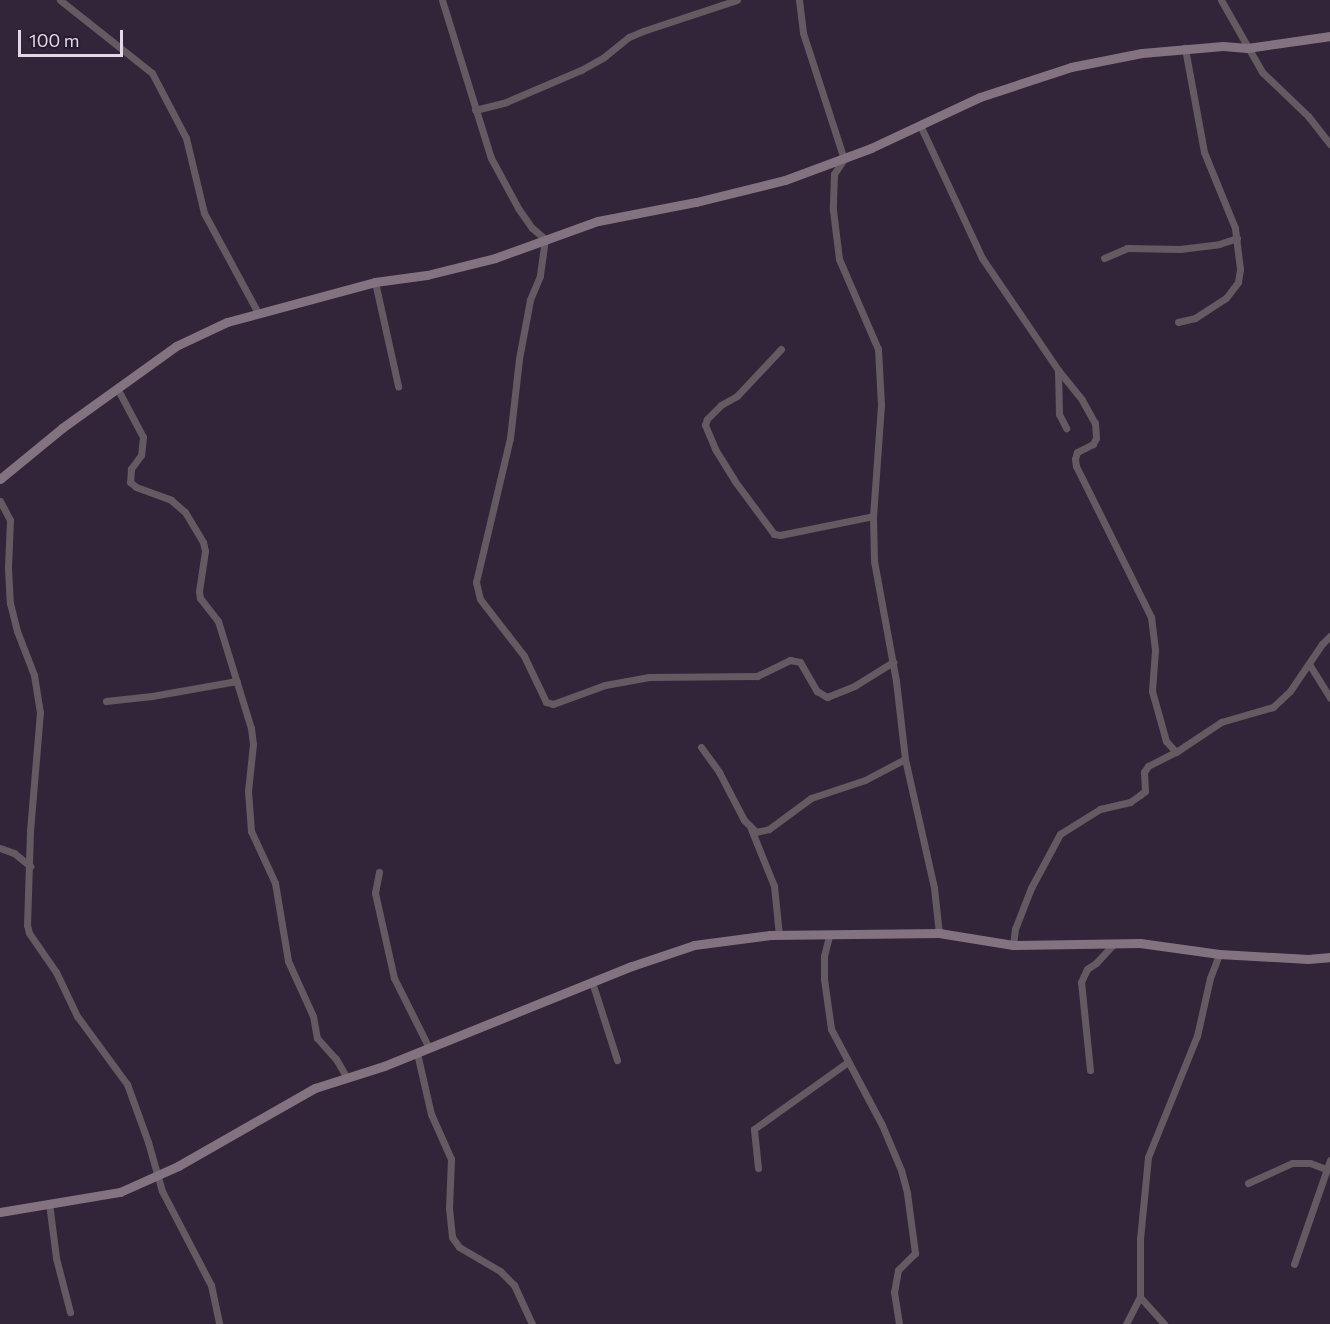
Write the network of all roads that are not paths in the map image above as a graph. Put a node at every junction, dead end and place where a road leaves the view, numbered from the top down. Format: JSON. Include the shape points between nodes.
{"nodes":[{"id":1,"x":60,"y":0,"type":"edge"},
{"id":2,"x":442,"y":0,"type":"edge"},
{"id":3,"x":737,"y":0,"type":"edge"},
{"id":4,"x":799,"y":0,"type":"edge"},
{"id":5,"x":1221,"y":0,"type":"edge"},
{"id":6,"x":1330,"y":36,"type":"edge"},
{"id":7,"x":1185,"y":48,"type":"junction"},
{"id":8,"x":1247,"y":48,"type":"junction"},
{"id":9,"x":475,"y":110,"type":"junction"},
{"id":10,"x":920,"y":125,"type":"junction"},
{"id":11,"x":1330,"y":144,"type":"edge"},
{"id":12,"x":844,"y":159,"type":"junction"},
{"id":13,"x":1238,"y":238,"type":"junction"},
{"id":14,"x":545,"y":239,"type":"junction"},
{"id":15,"x":1104,"y":258,"type":"dead end"},
{"id":16,"x":375,"y":282,"type":"junction"},
{"id":17,"x":258,"y":313,"type":"junction"},
{"id":18,"x":1178,"y":322,"type":"dead end"},
{"id":19,"x":781,"y":349,"type":"dead end"},
{"id":20,"x":1058,"y":370,"type":"junction"},
{"id":21,"x":398,"y":386,"type":"dead end"},
{"id":22,"x":117,"y":388,"type":"junction"},
{"id":23,"x":1066,"y":428,"type":"dead end"},
{"id":24,"x":0,"y":479,"type":"edge"},
{"id":25,"x":0,"y":501,"type":"edge"},
{"id":26,"x":873,"y":516,"type":"junction"},
{"id":27,"x":1330,"y":636,"type":"edge"},
{"id":28,"x":893,"y":662,"type":"junction"},
{"id":29,"x":1309,"y":664,"type":"junction"},
{"id":30,"x":237,"y":681,"type":"junction"},
{"id":31,"x":1330,"y":698,"type":"edge"},
{"id":32,"x":106,"y":701,"type":"dead end"},
{"id":33,"x":701,"y":747,"type":"dead end"},
{"id":34,"x":1176,"y":752,"type":"junction"},
{"id":35,"x":905,"y":759,"type":"junction"},
{"id":36,"x":751,"y":830,"type":"junction"},
{"id":37,"x":0,"y":848,"type":"edge"},
{"id":38,"x":30,"y":866,"type":"junction"},
{"id":39,"x":379,"y":872,"type":"dead end"},
{"id":40,"x":939,"y":933,"type":"junction"},
{"id":41,"x":779,"y":935,"type":"junction"},
{"id":42,"x":829,"y":936,"type":"junction"},
{"id":43,"x":1114,"y":944,"type":"junction"},
{"id":44,"x":1013,"y":945,"type":"junction"},
{"id":45,"x":1219,"y":954,"type":"junction"},
{"id":46,"x":1330,"y":957,"type":"edge"},
{"id":47,"x":592,"y":982,"type":"junction"},
{"id":48,"x":429,"y":1048,"type":"junction"},
{"id":49,"x":417,"y":1053,"type":"junction"},
{"id":50,"x":617,"y":1060,"type":"dead end"},
{"id":51,"x":848,"y":1062,"type":"junction"},
{"id":52,"x":1090,"y":1070,"type":"dead end"},
{"id":53,"x":346,"y":1076,"type":"junction"},
{"id":54,"x":1330,"y":1160,"type":"edge"},
{"id":55,"x":758,"y":1168,"type":"dead end"},
{"id":56,"x":1326,"y":1169,"type":"junction"},
{"id":57,"x":158,"y":1176,"type":"junction"},
{"id":58,"x":1248,"y":1183,"type":"dead end"},
{"id":59,"x":49,"y":1203,"type":"junction"},
{"id":60,"x":0,"y":1212,"type":"edge"},
{"id":61,"x":1294,"y":1264,"type":"dead end"},
{"id":62,"x":1140,"y":1297,"type":"junction"},
{"id":63,"x":69,"y":1312,"type":"dead end"},
{"id":64,"x":219,"y":1324,"type":"edge"},
{"id":65,"x":532,"y":1324,"type":"edge"},
{"id":66,"x":899,"y":1324,"type":"edge"},
{"id":67,"x":1126,"y":1324,"type":"edge"},
{"id":68,"x":1164,"y":1324,"type":"edge"}],
"edges":[{"from":1,"to":17,"type":"street","via":[[152,73],[186,138],[204,213]]},
{"from":2,"to":9,"type":"street"},
{"from":3,"to":9,"type":"street","via":[[643,31],[580,70],[506,102]]},
{"from":4,"to":12,"type":"street","via":[[803,33]]},
{"from":5,"to":8,"type":"street"},
{"from":6,"to":8,"type":"street"},
{"from":7,"to":8,"type":"street"},
{"from":7,"to":10,"type":"street","via":[[1112,57],[1033,78]]},
{"from":7,"to":13,"type":"street","via":[[1204,152]]},
{"from":8,"to":11,"type":"street","via":[[1272,85],[1308,116]]},
{"from":9,"to":14,"type":"street","via":[[491,158],[506,187],[532,228]]},
{"from":10,"to":12,"type":"street"},
{"from":10,"to":20,"type":"street","via":[[982,258]]},
{"from":12,"to":14,"type":"street","via":[[755,188],[598,221]]},
{"from":12,"to":26,"type":"street","via":[[834,174],[833,210],[839,259],[874,334],[881,375]]},
{"from":13,"to":15,"type":"street","via":[[1179,249],[1127,248]]},
{"from":13,"to":18,"type":"street","via":[[1240,269],[1234,290],[1208,311]]},
{"from":14,"to":16,"type":"street","via":[[460,268]]},
{"from":14,"to":28,"type":"street","via":[[519,359],[510,438],[476,582],[480,599],[516,643],[546,702],[563,701],[605,685],[649,677],[757,676],[790,660],[800,662],[817,691],[827,697]]},
{"from":16,"to":17,"type":"street"},
{"from":16,"to":21,"type":"street"},
{"from":17,"to":22,"type":"street","via":[[226,322],[176,346]]},
{"from":19,"to":26,"type":"street","via":[[737,396],[707,419],[705,425],[715,449],[774,534],[780,536]]},
{"from":20,"to":23,"type":"street","via":[[1059,414]]},
{"from":20,"to":34,"type":"street","via":[[1095,423],[1096,438],[1077,452],[1076,466],[1151,616],[1155,650],[1153,698],[1166,741]]},
{"from":22,"to":24,"type":"street"},
{"from":22,"to":30,"type":"street","via":[[143,437],[141,455],[131,469],[130,482],[171,500],[194,525],[205,551],[200,598],[218,621]]},
{"from":25,"to":38,"type":"street","via":[[10,520],[10,603],[34,675],[40,712]]},
{"from":26,"to":28,"type":"street","via":[[874,561]]},
{"from":27,"to":29,"type":"street"},
{"from":28,"to":35,"type":"street"},
{"from":29,"to":31,"type":"street"},
{"from":29,"to":34,"type":"street","via":[[1273,707],[1221,722]]},
{"from":30,"to":32,"type":"street"},
{"from":30,"to":53,"type":"street","via":[[248,711],[253,744],[248,791],[251,831],[275,883],[288,962],[312,1016],[317,1038]]},
{"from":33,"to":36,"type":"street"},
{"from":34,"to":44,"type":"street","via":[[1148,766],[1144,772],[1145,791],[1140,795],[1130,802],[1100,809],[1059,834],[1031,888]]},
{"from":35,"to":36,"type":"street","via":[[865,780],[812,798],[762,832]]},
{"from":35,"to":40,"type":"street"},
{"from":36,"to":41,"type":"street","via":[[774,886]]},
{"from":37,"to":38,"type":"street"},
{"from":38,"to":57,"type":"street","via":[[29,933],[56,972],[77,1016],[127,1084]]},
{"from":39,"to":48,"type":"street","via":[[375,893],[394,978]]},
{"from":40,"to":42,"type":"street"},
{"from":40,"to":44,"type":"street"},
{"from":41,"to":42,"type":"street"},
{"from":41,"to":47,"type":"street","via":[[671,950]]},
{"from":42,"to":51,"type":"street","via":[[824,956],[827,1010],[831,1029]]},
{"from":43,"to":44,"type":"street"},
{"from":43,"to":45,"type":"street","via":[[1178,947]]},
{"from":43,"to":52,"type":"street","via":[[1087,969],[1081,981]]},
{"from":45,"to":46,"type":"street"},
{"from":45,"to":62,"type":"street","via":[[1197,1036],[1148,1156],[1140,1239]]},
{"from":47,"to":48,"type":"street"},
{"from":47,"to":50,"type":"street"},
{"from":48,"to":49,"type":"street"},
{"from":49,"to":53,"type":"street"},
{"from":49,"to":65,"type":"street","via":[[431,1114],[451,1159],[452,1237],[459,1247],[500,1271],[514,1285]]},
{"from":51,"to":55,"type":"street","via":[[754,1129]]},
{"from":51,"to":66,"type":"street","via":[[890,1144],[907,1193],[915,1253],[898,1270],[894,1292]]},
{"from":53,"to":57,"type":"street","via":[[273,1109],[219,1144]]},
{"from":54,"to":56,"type":"street"},
{"from":56,"to":58,"type":"street","via":[[1310,1163],[1292,1163]]},
{"from":56,"to":61,"type":"street"},
{"from":57,"to":59,"type":"street","via":[[120,1192]]},
{"from":57,"to":64,"type":"street","via":[[169,1208],[210,1285]]},
{"from":59,"to":60,"type":"street"},
{"from":59,"to":63,"type":"street","via":[[56,1258]]},
{"from":62,"to":67,"type":"street"},
{"from":62,"to":68,"type":"street"}]}
